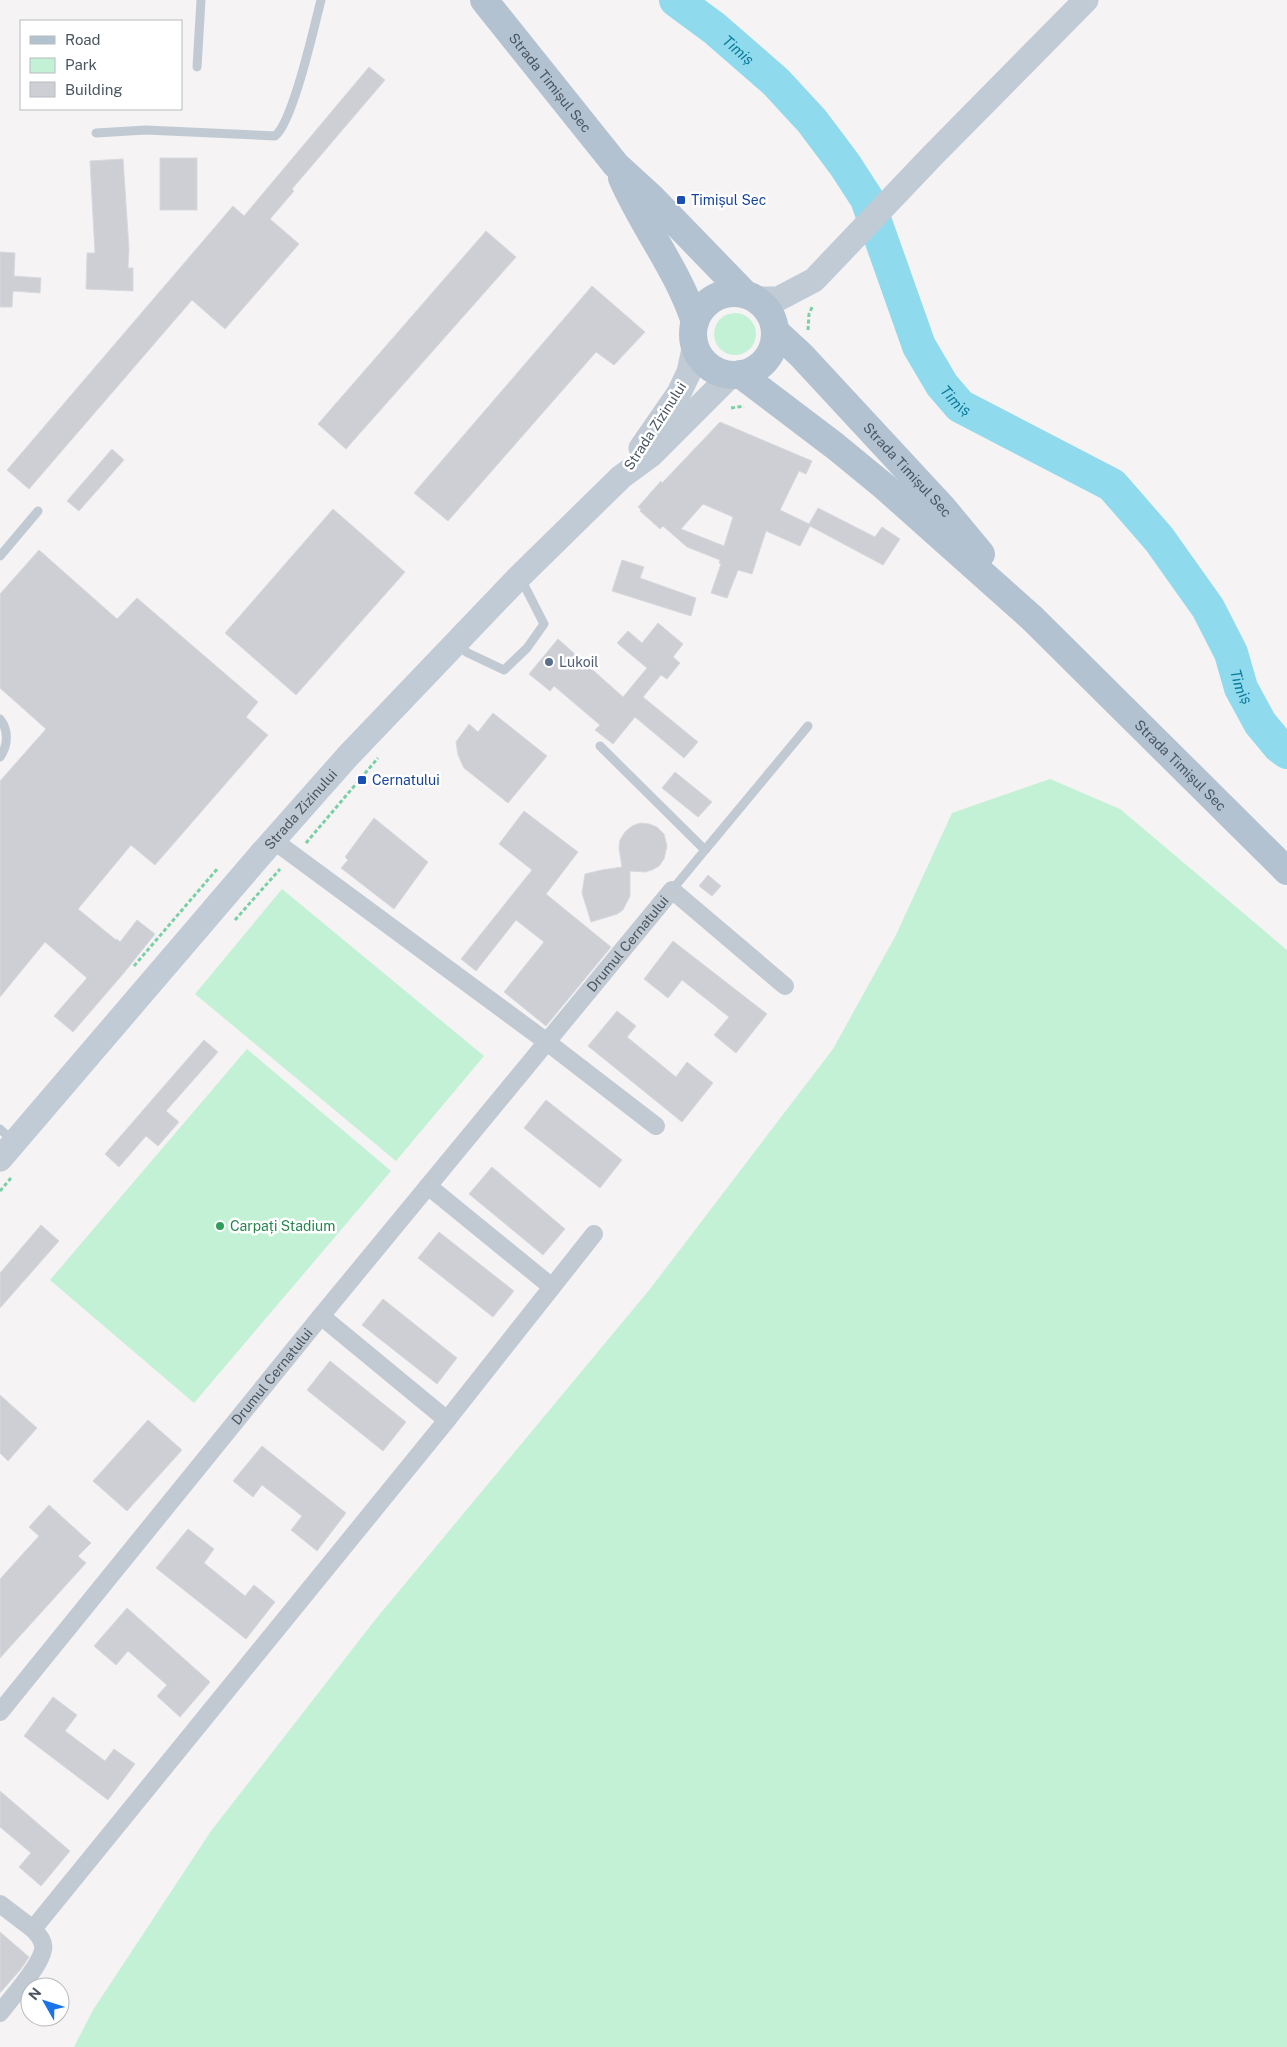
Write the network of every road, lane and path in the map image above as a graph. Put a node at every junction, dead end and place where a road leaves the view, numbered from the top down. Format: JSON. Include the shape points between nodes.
{"nodes":[{"id":1,"x":202,"y":0,"type":"edge"},
{"id":2,"x":321,"y":0,"type":"edge"},
{"id":3,"x":484,"y":0,"type":"edge"},
{"id":4,"x":1086,"y":0,"type":"edge"},
{"id":5,"x":197,"y":67,"type":"dead end"},
{"id":6,"x":96,"y":133,"type":"dead end"},
{"id":7,"x":616,"y":165,"type":"junction"},
{"id":8,"x":817,"y":277,"type":"junction"},
{"id":9,"x":750,"y":296,"type":"junction"},
{"id":10,"x":774,"y":327,"type":"junction"},
{"id":11,"x":695,"y":333,"type":"junction"},
{"id":12,"x":736,"y":374,"type":"junction"},
{"id":13,"x":621,"y":477,"type":"junction"},
{"id":14,"x":38,"y":511,"type":"dead end"},
{"id":15,"x":0,"y":556,"type":"edge"},
{"id":16,"x":520,"y":576,"type":"junction"},
{"id":17,"x":1032,"y":618,"type":"junction"},
{"id":18,"x":454,"y":644,"type":"junction"},
{"id":19,"x":0,"y":718,"type":"edge"},
{"id":20,"x":808,"y":726,"type":"dead end"},
{"id":21,"x":600,"y":746,"type":"dead end"},
{"id":22,"x":0,"y":757,"type":"edge"},
{"id":23,"x":273,"y":840,"type":"junction"},
{"id":24,"x":705,"y":850,"type":"junction"},
{"id":25,"x":1287,"y":871,"type":"edge"},
{"id":26,"x":672,"y":890,"type":"junction"},
{"id":27,"x":785,"y":986,"type":"dead end"},
{"id":28,"x":547,"y":1042,"type":"junction"},
{"id":29,"x":656,"y":1126,"type":"dead end"},
{"id":30,"x":5,"y":1143,"type":"edge"},
{"id":31,"x":428,"y":1186,"type":"junction"},
{"id":32,"x":594,"y":1234,"type":"dead end"},
{"id":33,"x":552,"y":1287,"type":"junction"},
{"id":34,"x":321,"y":1316,"type":"junction"},
{"id":35,"x":447,"y":1420,"type":"junction"},
{"id":36,"x":0,"y":1712,"type":"edge"},
{"id":37,"x":0,"y":1904,"type":"edge"},
{"id":38,"x":33,"y":1929,"type":"junction"},
{"id":39,"x":0,"y":2013,"type":"edge"}],
"edges":[{"from":1,"to":5,"type":"lane"},
{"from":2,"to":6,"type":"lane","via":[[289,113],[281,131],[275,136],[146,130]]},
{"from":3,"to":7,"type":"main road","name":"Strada Timișul Sec"},
{"from":4,"to":8,"type":"main road"},
{"from":7,"to":9,"type":"main road","name":"Strada Timișul Sec"},
{"from":7,"to":11,"type":"main road","name":"Strada Timișul Sec","via":[[635,208],[687,298]]},
{"from":8,"to":9,"type":"main road","via":[[778,299]]},
{"from":8,"to":10,"type":"main road","via":[[804,296]]},
{"from":9,"to":10,"type":"main road","via":[[770,314]]},
{"from":9,"to":11,"type":"main road","via":[[733,293],[709,301],[701,310]]},
{"from":10,"to":12,"type":"main road","via":[[772,348],[763,363]]},
{"from":10,"to":17,"type":"main road","name":"Strada Timișul Sec","via":[[942,507]]},
{"from":11,"to":12,"type":"main road","via":[[700,356],[708,365],[719,372]]},
{"from":11,"to":13,"type":"main road","name":"Strada Zizinului","via":[[689,372],[680,393]]},
{"from":12,"to":13,"type":"main road","name":"Strada Zizinului","via":[[651,456]]},
{"from":12,"to":17,"type":"main road","name":"Strada Timișul Sec","via":[[836,446]]},
{"from":13,"to":16,"type":"main road","name":"Strada Zizinului"},
{"from":14,"to":15,"type":"lane"},
{"from":16,"to":18,"type":"main road","name":"Strada Zizinului"},
{"from":16,"to":18,"type":"lane","via":[[544,624],[527,648],[504,670]]},
{"from":17,"to":25,"type":"main road","name":"Strada Timișul Sec"},
{"from":18,"to":23,"type":"main road","name":"Strada Zizinului"},
{"from":19,"to":22,"type":"lane","via":[[7,740]]},
{"from":20,"to":24,"type":"lane"},
{"from":21,"to":24,"type":"lane"},
{"from":23,"to":28,"type":"street"},
{"from":23,"to":30,"type":"main road","name":"Strada Zizinului"},
{"from":24,"to":26,"type":"lane"},
{"from":26,"to":27,"type":"street","name":"Drumul Cernatului"},
{"from":26,"to":28,"type":"street","name":"Drumul Cernatului"},
{"from":28,"to":29,"type":"street"},
{"from":28,"to":31,"type":"street","name":"Drumul Cernatului"},
{"from":31,"to":33,"type":"street"},
{"from":31,"to":34,"type":"street","name":"Drumul Cernatului"},
{"from":32,"to":33,"type":"street"},
{"from":33,"to":35,"type":"street"},
{"from":34,"to":35,"type":"street"},
{"from":34,"to":36,"type":"street","name":"Drumul Cernatului"},
{"from":35,"to":38,"type":"street"},
{"from":37,"to":38,"type":"street"},
{"from":38,"to":39,"type":"street","via":[[41,1938],[44,1950],[35,1968]]}]}
